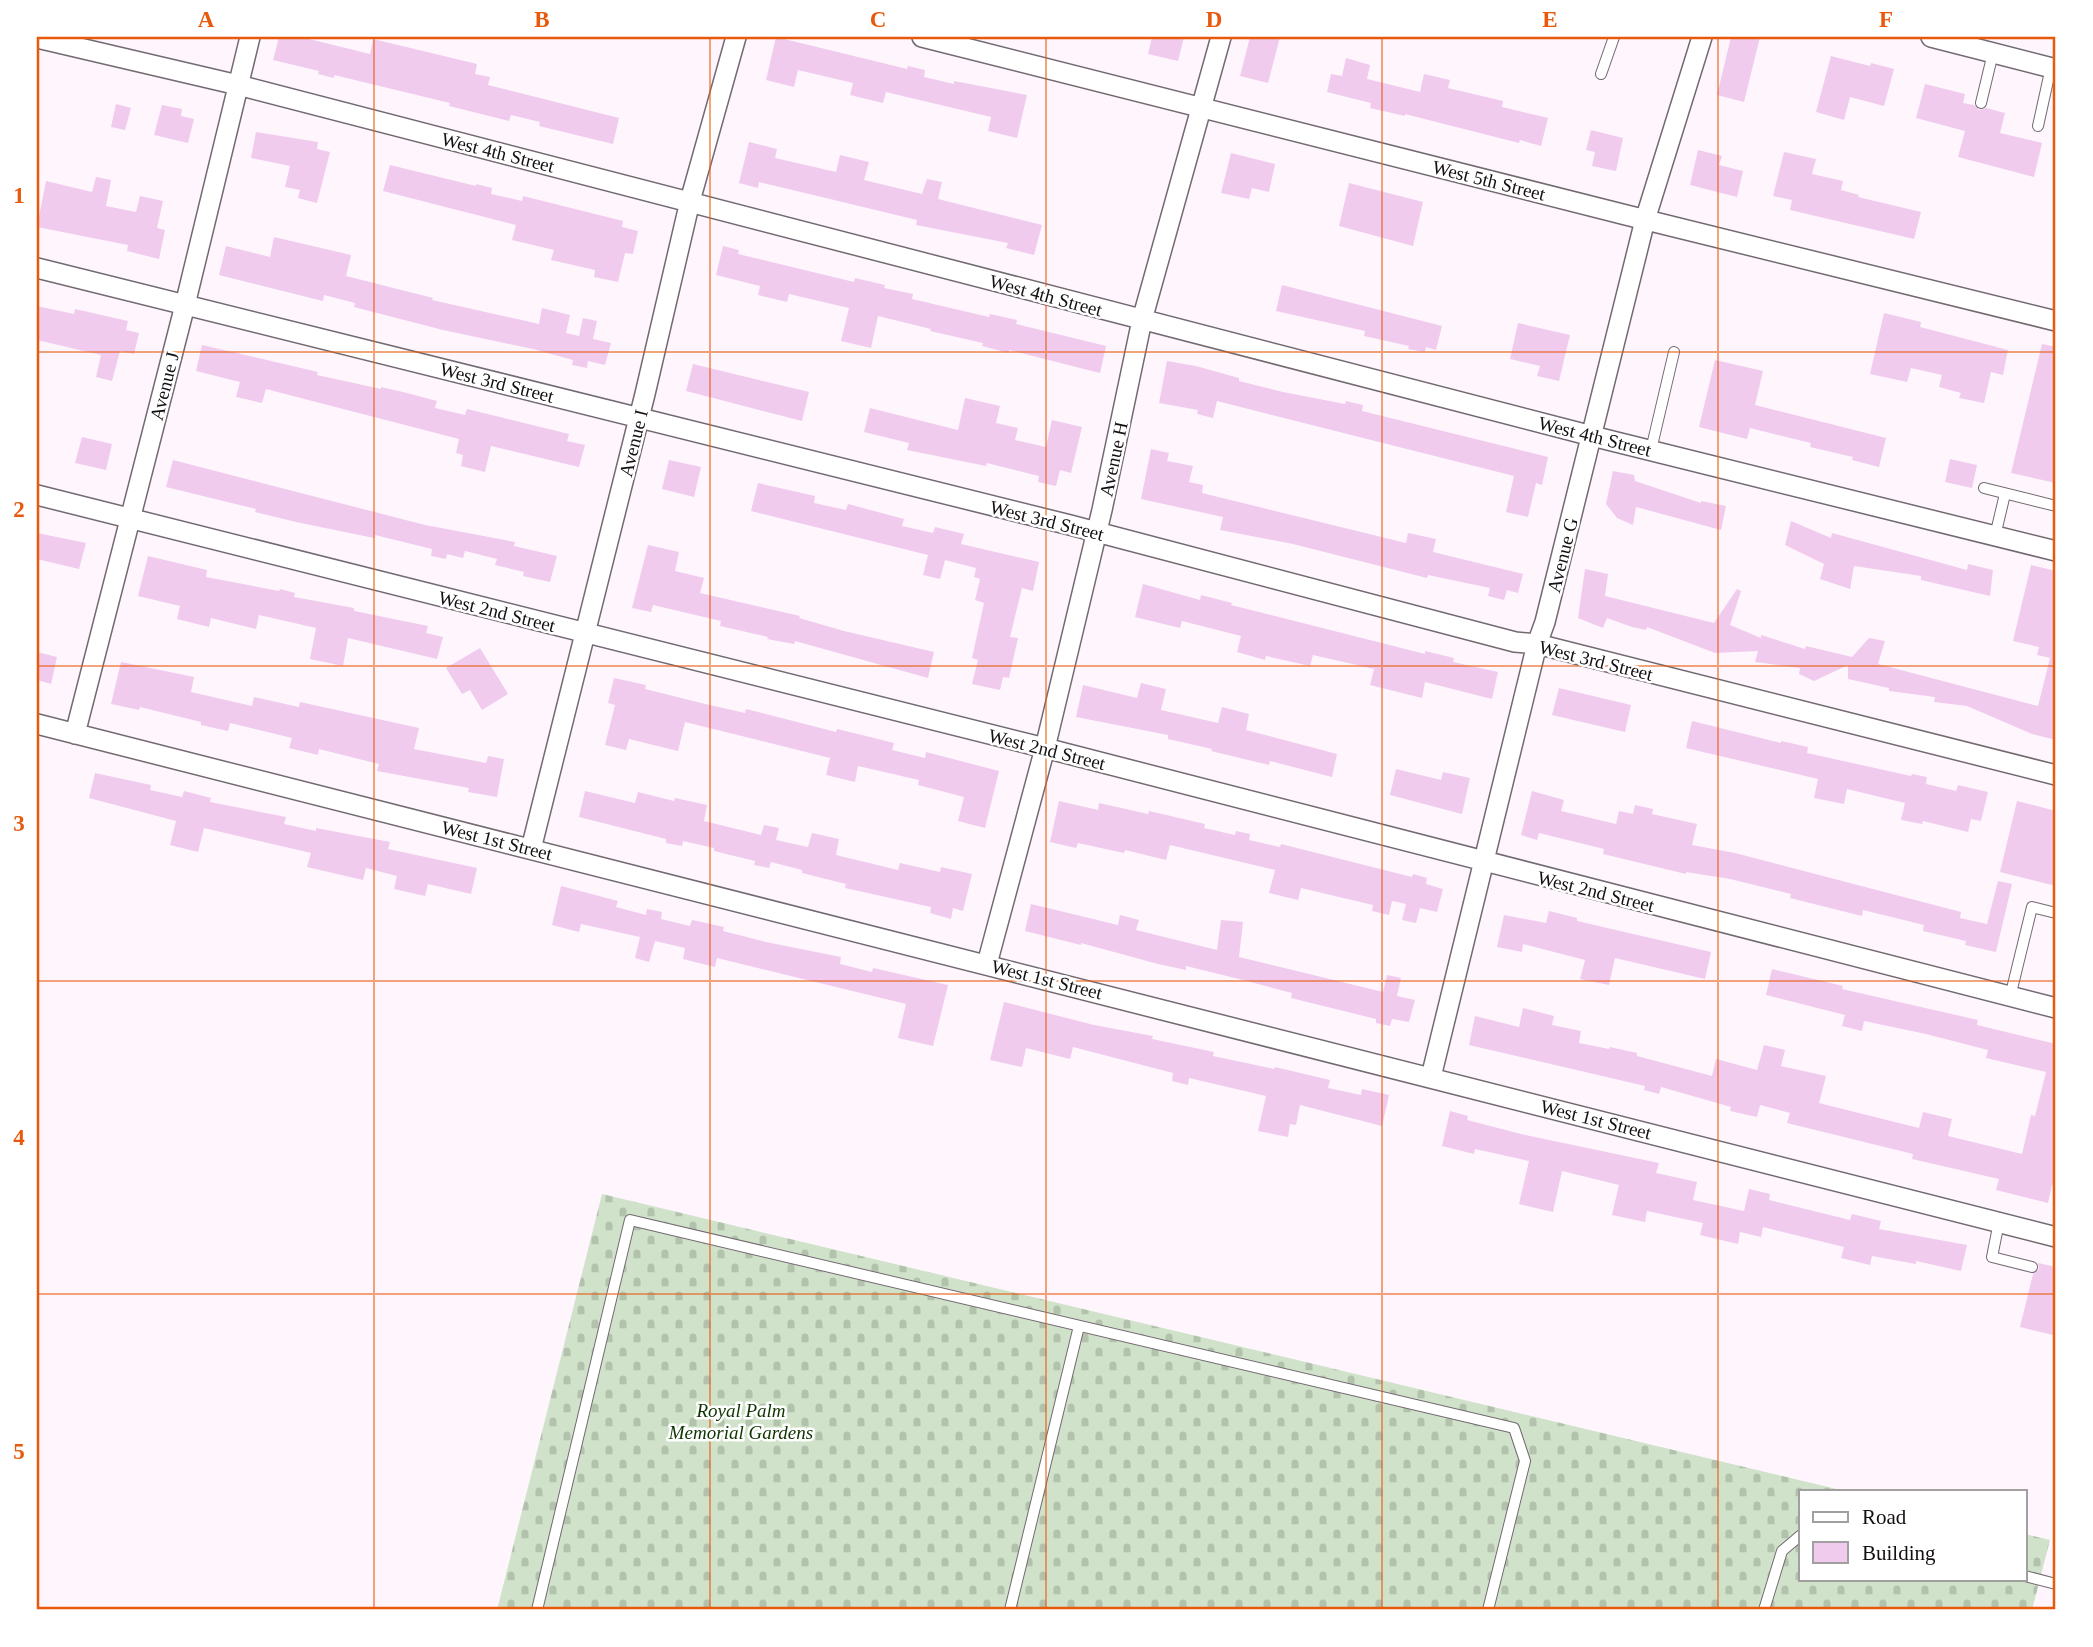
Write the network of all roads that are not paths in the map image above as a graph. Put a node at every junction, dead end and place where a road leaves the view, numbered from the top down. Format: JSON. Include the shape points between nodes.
{"nodes":[{"id":1,"x":250,"y":37,"type":"edge"},
{"id":2,"x":736,"y":37,"type":"edge"},
{"id":3,"x":922,"y":37,"type":"edge"},
{"id":4,"x":1221,"y":37,"type":"edge"},
{"id":5,"x":1614,"y":37,"type":"edge"},
{"id":6,"x":1702,"y":37,"type":"edge"},
{"id":7,"x":1931,"y":37,"type":"edge"},
{"id":8,"x":37,"y":38,"type":"edge"},
{"id":9,"x":1993,"y":53,"type":"junction"},
{"id":10,"x":2054,"y":68,"type":"edge"},
{"id":11,"x":1601,"y":74,"type":"dead end"},
{"id":12,"x":238,"y":85,"type":"junction"},
{"id":13,"x":1981,"y":103,"type":"dead end"},
{"id":14,"x":1200,"y":106,"type":"junction"},
{"id":15,"x":2038,"y":126,"type":"dead end"},
{"id":16,"x":690,"y":201,"type":"junction"},
{"id":17,"x":1645,"y":220,"type":"junction"},
{"id":18,"x":37,"y":268,"type":"edge"},
{"id":19,"x":185,"y":305,"type":"junction"},
{"id":20,"x":1142,"y":320,"type":"junction"},
{"id":21,"x":2056,"y":321,"type":"edge"},
{"id":22,"x":1674,"y":352,"type":"dead end"},
{"id":23,"x":639,"y":417,"type":"junction"},
{"id":24,"x":1592,"y":436,"type":"junction"},
{"id":25,"x":1651,"y":450,"type":"junction"},
{"id":26,"x":1984,"y":488,"type":"dead end"},
{"id":27,"x":2005,"y":494,"type":"junction"},
{"id":28,"x":37,"y":495,"type":"edge"},
{"id":29,"x":2056,"y":506,"type":"edge"},
{"id":30,"x":130,"y":519,"type":"junction"},
{"id":31,"x":1095,"y":532,"type":"junction"},
{"id":32,"x":1995,"y":536,"type":"junction"},
{"id":33,"x":2056,"y":551,"type":"edge"},
{"id":34,"x":585,"y":633,"type":"junction"},
{"id":35,"x":1537,"y":645,"type":"junction"},
{"id":36,"x":37,"y":724,"type":"edge"},
{"id":37,"x":75,"y":734,"type":"junction"},
{"id":38,"x":1045,"y":748,"type":"junction"},
{"id":39,"x":2056,"y":775,"type":"edge"},
{"id":40,"x":531,"y":849,"type":"junction"},
{"id":41,"x":1485,"y":863,"type":"junction"},
{"id":42,"x":2056,"y":913,"type":"edge"},
{"id":43,"x":987,"y":964,"type":"junction"},
{"id":44,"x":2010,"y":997,"type":"junction"},
{"id":45,"x":2056,"y":1008,"type":"edge"},
{"id":46,"x":1432,"y":1077,"type":"junction"},
{"id":47,"x":1999,"y":1222,"type":"junction"},
{"id":48,"x":2056,"y":1237,"type":"edge"},
{"id":49,"x":2032,"y":1267,"type":"dead end"},
{"id":50,"x":1079,"y":1326,"type":"junction"},
{"id":51,"x":1799,"y":1537,"type":"edge"},
{"id":52,"x":2026,"y":1576,"type":"edge"},
{"id":53,"x":2056,"y":1584,"type":"edge"},
{"id":54,"x":537,"y":1610,"type":"edge"},
{"id":55,"x":1010,"y":1610,"type":"edge"},
{"id":56,"x":1488,"y":1610,"type":"edge"},
{"id":57,"x":1764,"y":1610,"type":"edge"}],
"edges":[{"from":1,"to":12,"type":"street","name":"Avenue J"},
{"from":2,"to":16,"type":"street","name":"Avenue I"},
{"from":3,"to":14,"type":"street","name":"West 5th Street"},
{"from":4,"to":14,"type":"street","name":"Avenue H"},
{"from":5,"to":11,"type":"lane"},
{"from":6,"to":17,"type":"street","name":"Avenue G"},
{"from":7,"to":9,"type":"street"},
{"from":8,"to":12,"type":"street","name":"West 4th Street"},
{"from":9,"to":10,"type":"street"},
{"from":9,"to":13,"type":"lane"},
{"from":10,"to":15,"type":"lane"},
{"from":12,"to":16,"type":"street","name":"West 4th Street"},
{"from":12,"to":19,"type":"street","name":"Avenue J"},
{"from":14,"to":17,"type":"street","name":"West 5th Street"},
{"from":14,"to":20,"type":"street","name":"Avenue H"},
{"from":16,"to":20,"type":"street","name":"West 4th Street"},
{"from":16,"to":23,"type":"street","name":"Avenue I"},
{"from":17,"to":21,"type":"street","name":"West 5th Street"},
{"from":17,"to":24,"type":"street","name":"Avenue G"},
{"from":18,"to":19,"type":"street","name":"West 3rd Street"},
{"from":19,"to":23,"type":"street","name":"West 3rd Street"},
{"from":19,"to":30,"type":"street","name":"Avenue J"},
{"from":20,"to":24,"type":"street","name":"West 4th Street"},
{"from":20,"to":31,"type":"street","name":"Avenue H"},
{"from":22,"to":25,"type":"lane"},
{"from":23,"to":31,"type":"street","name":"West 3rd Street"},
{"from":23,"to":34,"type":"street","name":"Avenue I"},
{"from":24,"to":25,"type":"street","name":"West 4th Street"},
{"from":24,"to":35,"type":"street","name":"Avenue G"},
{"from":25,"to":32,"type":"street","name":"West 4th Street"},
{"from":26,"to":27,"type":"lane"},
{"from":27,"to":29,"type":"lane"},
{"from":27,"to":32,"type":"lane"},
{"from":28,"to":30,"type":"street","name":"West 2nd Street"},
{"from":30,"to":34,"type":"street","name":"West 2nd Street"},
{"from":30,"to":37,"type":"street","name":"Avenue J"},
{"from":31,"to":35,"type":"street","name":"West 3rd Street"},
{"from":31,"to":38,"type":"street","name":"Avenue H"},
{"from":32,"to":33,"type":"street","name":"West 4th Street"},
{"from":34,"to":38,"type":"street","name":"West 2nd Street"},
{"from":34,"to":40,"type":"street","name":"Avenue I"},
{"from":35,"to":39,"type":"street","name":"West 3rd Street"},
{"from":35,"to":41,"type":"street","name":"Avenue G"},
{"from":36,"to":37,"type":"street","name":"West 1st Street"},
{"from":37,"to":40,"type":"street","name":"West 1st Street"},
{"from":38,"to":41,"type":"street","name":"West 2nd Street"},
{"from":38,"to":43,"type":"street","name":"Avenue H"},
{"from":40,"to":43,"type":"street","name":"West 1st Street"},
{"from":41,"to":44,"type":"street","name":"West 2nd Street"},
{"from":41,"to":46,"type":"street","name":"Avenue G"},
{"from":42,"to":44,"type":"lane","via":[[2032,907]]},
{"from":43,"to":46,"type":"street","name":"West 1st Street"},
{"from":44,"to":45,"type":"street","name":"West 2nd Street"},
{"from":46,"to":47,"type":"street","name":"West 1st Street"},
{"from":47,"to":48,"type":"street","name":"West 1st Street"},
{"from":47,"to":49,"type":"lane","via":[[1992,1257]]},
{"from":50,"to":54,"type":"lane","via":[[630,1220]]},
{"from":50,"to":55,"type":"lane"},
{"from":50,"to":56,"type":"lane","via":[[1514,1428],[1525,1461]]},
{"from":51,"to":57,"type":"lane","via":[[1782,1550]]},
{"from":52,"to":53,"type":"lane"}]}
